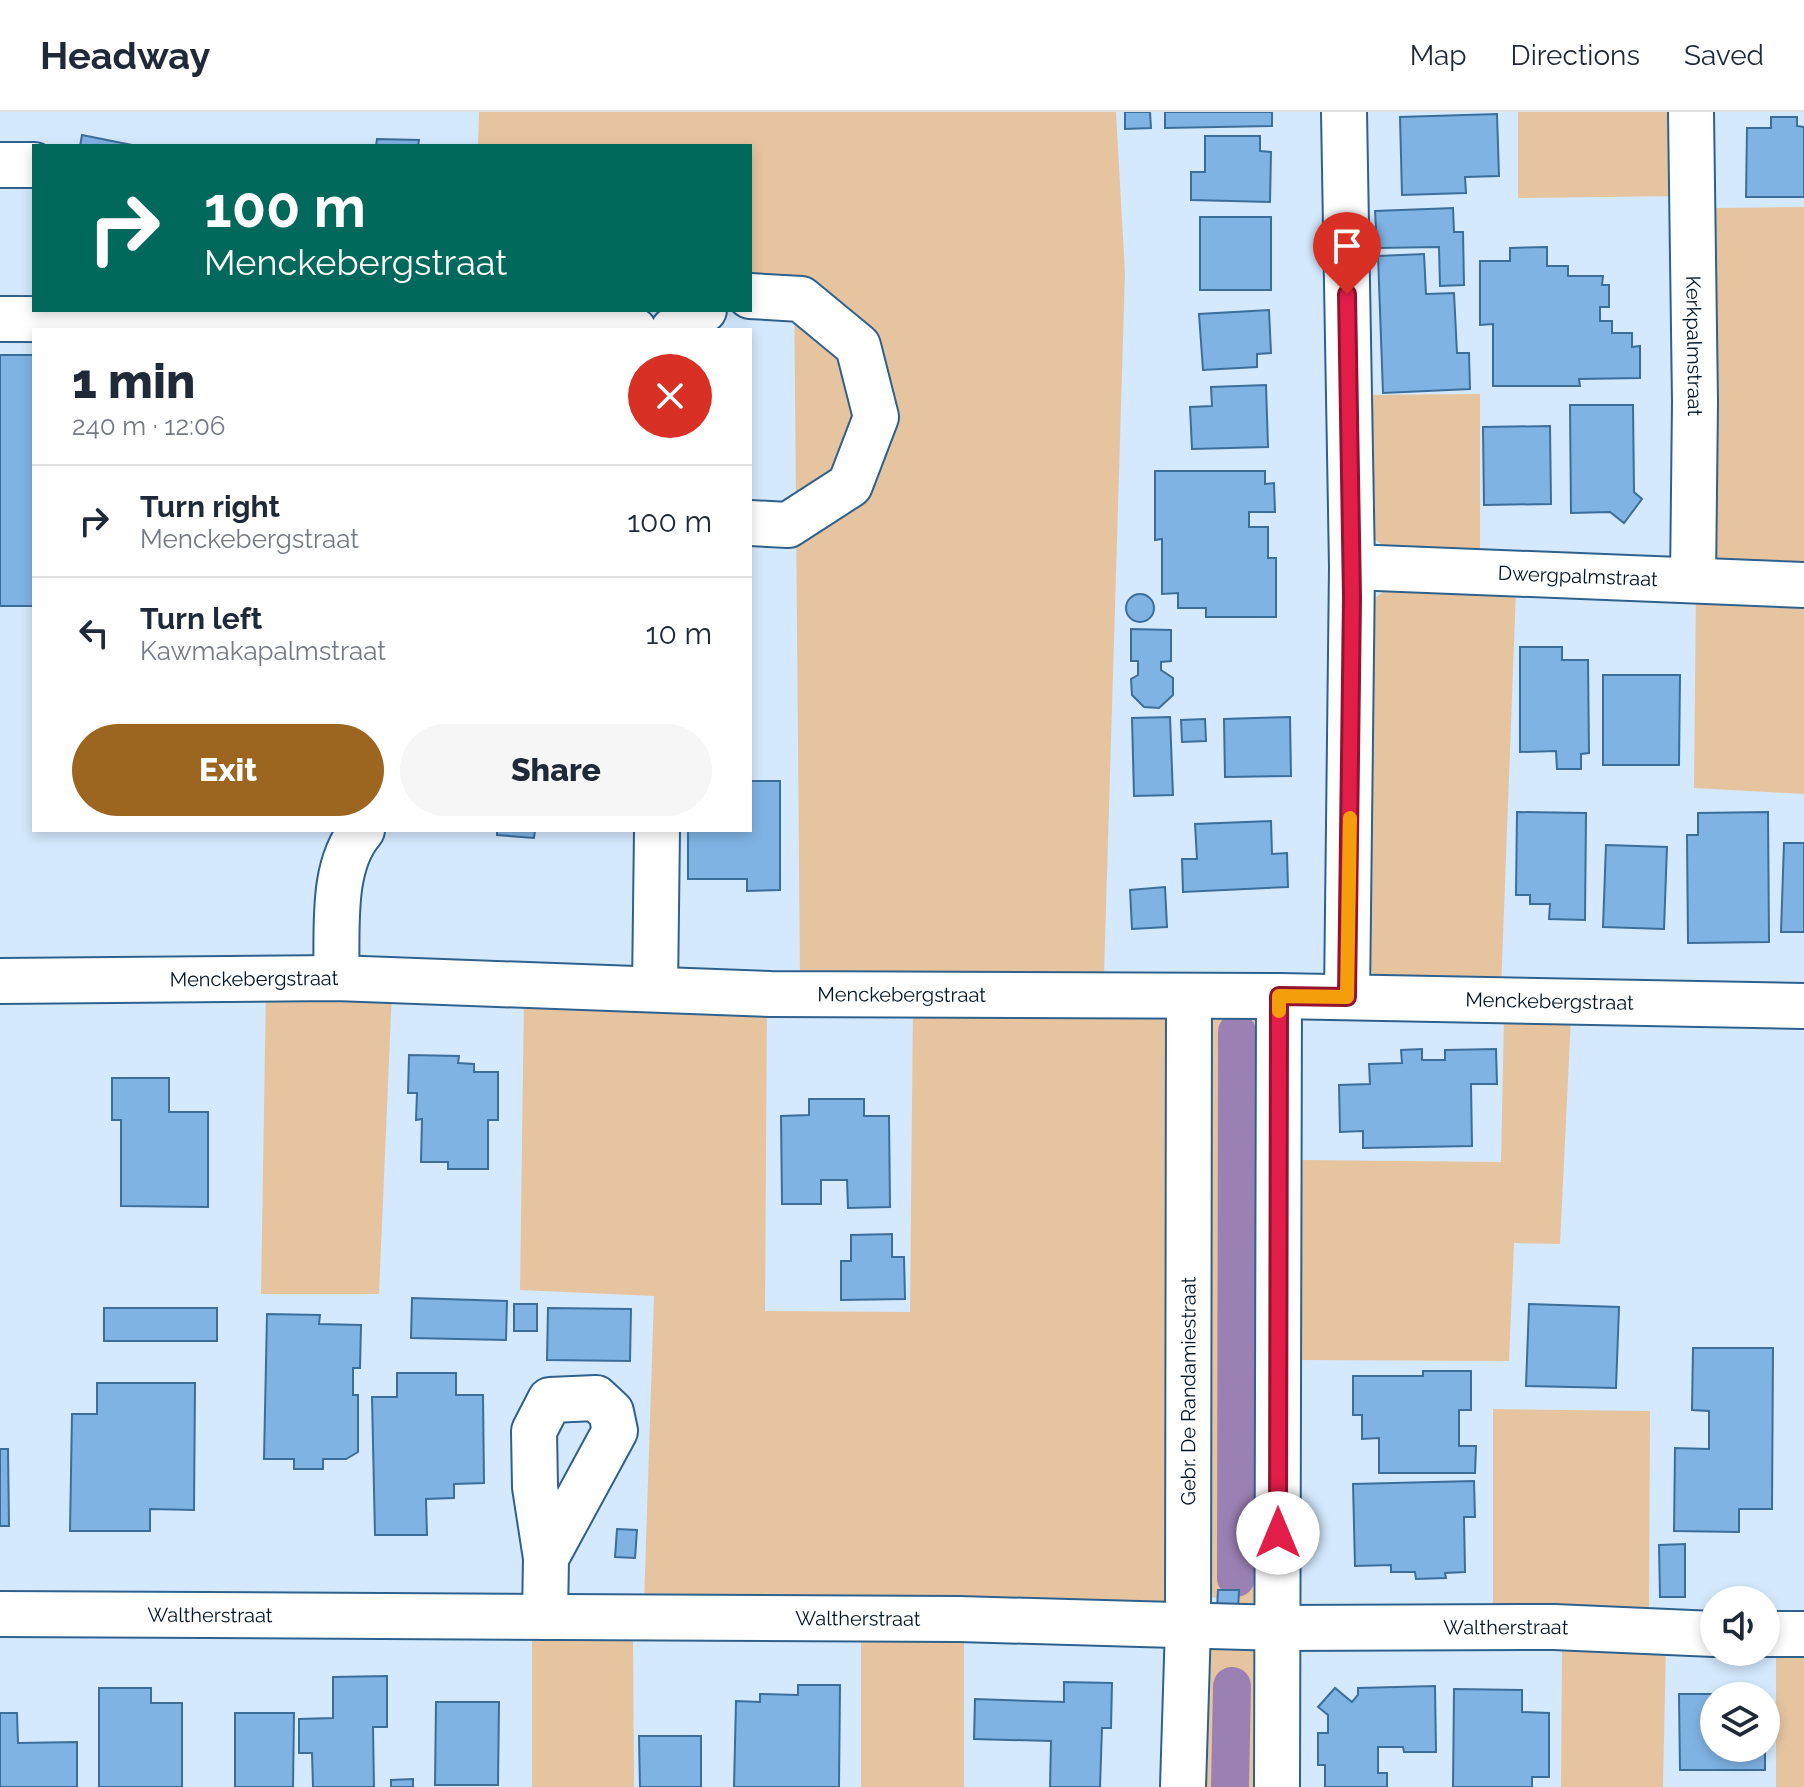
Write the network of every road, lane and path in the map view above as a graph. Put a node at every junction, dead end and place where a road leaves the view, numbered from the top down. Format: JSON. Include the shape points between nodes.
{"nodes":[{"id":1,"x":1344,"y":112,"type":"edge"},
{"id":2,"x":1691,"y":112,"type":"edge"},
{"id":3,"x":0,"y":165,"type":"edge"},
{"id":4,"x":32,"y":165,"type":"edge"},
{"id":5,"x":752,"y":296,"type":"edge"},
{"id":6,"x":701,"y":312,"type":"edge"},
{"id":7,"x":0,"y":319,"type":"edge"},
{"id":8,"x":620,"y":328,"type":"edge"},
{"id":9,"x":676,"y":328,"type":"edge"},
{"id":10,"x":752,"y":523,"type":"edge"},
{"id":11,"x":1352,"y":567,"type":"junction"},
{"id":12,"x":1693,"y":580,"type":"junction"},
{"id":13,"x":1804,"y":585,"type":"edge"},
{"id":14,"x":360,"y":832,"type":"edge"},
{"id":15,"x":657,"y":832,"type":"edge"},
{"id":16,"x":336,"y":978,"type":"junction"},
{"id":17,"x":0,"y":981,"type":"edge"},
{"id":18,"x":655,"y":989,"type":"junction"},
{"id":19,"x":1189,"y":996,"type":"junction"},
{"id":20,"x":1279,"y":996,"type":"junction"},
{"id":21,"x":1347,"y":997,"type":"junction"},
{"id":22,"x":1804,"y":1006,"type":"edge"},
{"id":23,"x":546,"y":1558,"type":"dead end"},
{"id":24,"x":0,"y":1614,"type":"edge"},
{"id":25,"x":545,"y":1617,"type":"junction"},
{"id":26,"x":1188,"y":1626,"type":"junction"},
{"id":27,"x":1278,"y":1628,"type":"junction"},
{"id":28,"x":1700,"y":1633,"type":"edge"},
{"id":29,"x":1780,"y":1634,"type":"edge"},
{"id":30,"x":1804,"y":1634,"type":"edge"},
{"id":31,"x":1183,"y":1787,"type":"edge"},
{"id":32,"x":1277,"y":1787,"type":"edge"}],
"edges":[{"from":1,"to":11,"type":"street"},
{"from":2,"to":12,"type":"street","name":"Kerkpalmstraat"},
{"from":3,"to":4,"type":"street"},
{"from":5,"to":10,"type":"street","via":[[801,299],[858,346],[876,417],[850,485],[788,525]]},
{"from":6,"to":9,"type":"street"},
{"from":7,"to":8,"type":"street","via":[[562,320]]},
{"from":11,"to":12,"type":"street","name":"Dwergpalmstraat"},
{"from":11,"to":21,"type":"street"},
{"from":12,"to":13,"type":"street","name":"Dwergpalmstraat"},
{"from":14,"to":16,"type":"street","via":[[343,862]]},
{"from":15,"to":18,"type":"street"},
{"from":16,"to":17,"type":"street","name":"Menckebergstraat"},
{"from":16,"to":18,"type":"street","name":"Menckebergstraat"},
{"from":18,"to":19,"type":"street","name":"Menckebergstraat"},
{"from":19,"to":20,"type":"street","name":"Menckebergstraat"},
{"from":19,"to":26,"type":"street","name":"Gebr. De Randamiestraat"},
{"from":20,"to":21,"type":"street","name":"Menckebergstraat"},
{"from":20,"to":27,"type":"street"},
{"from":21,"to":22,"type":"street","name":"Menckebergstraat"},
{"from":23,"to":25,"type":"street"},
{"from":24,"to":25,"type":"street","name":"Waltherstraat"},
{"from":25,"to":26,"type":"street","name":"Waltherstraat"},
{"from":26,"to":27,"type":"street","name":"Waltherstraat"},
{"from":26,"to":31,"type":"street","name":"Gebr. De Randamiestraat"},
{"from":27,"to":28,"type":"street","name":"Waltherstraat","via":[[1554,1627]]},
{"from":27,"to":32,"type":"street"},
{"from":29,"to":30,"type":"street"}]}
